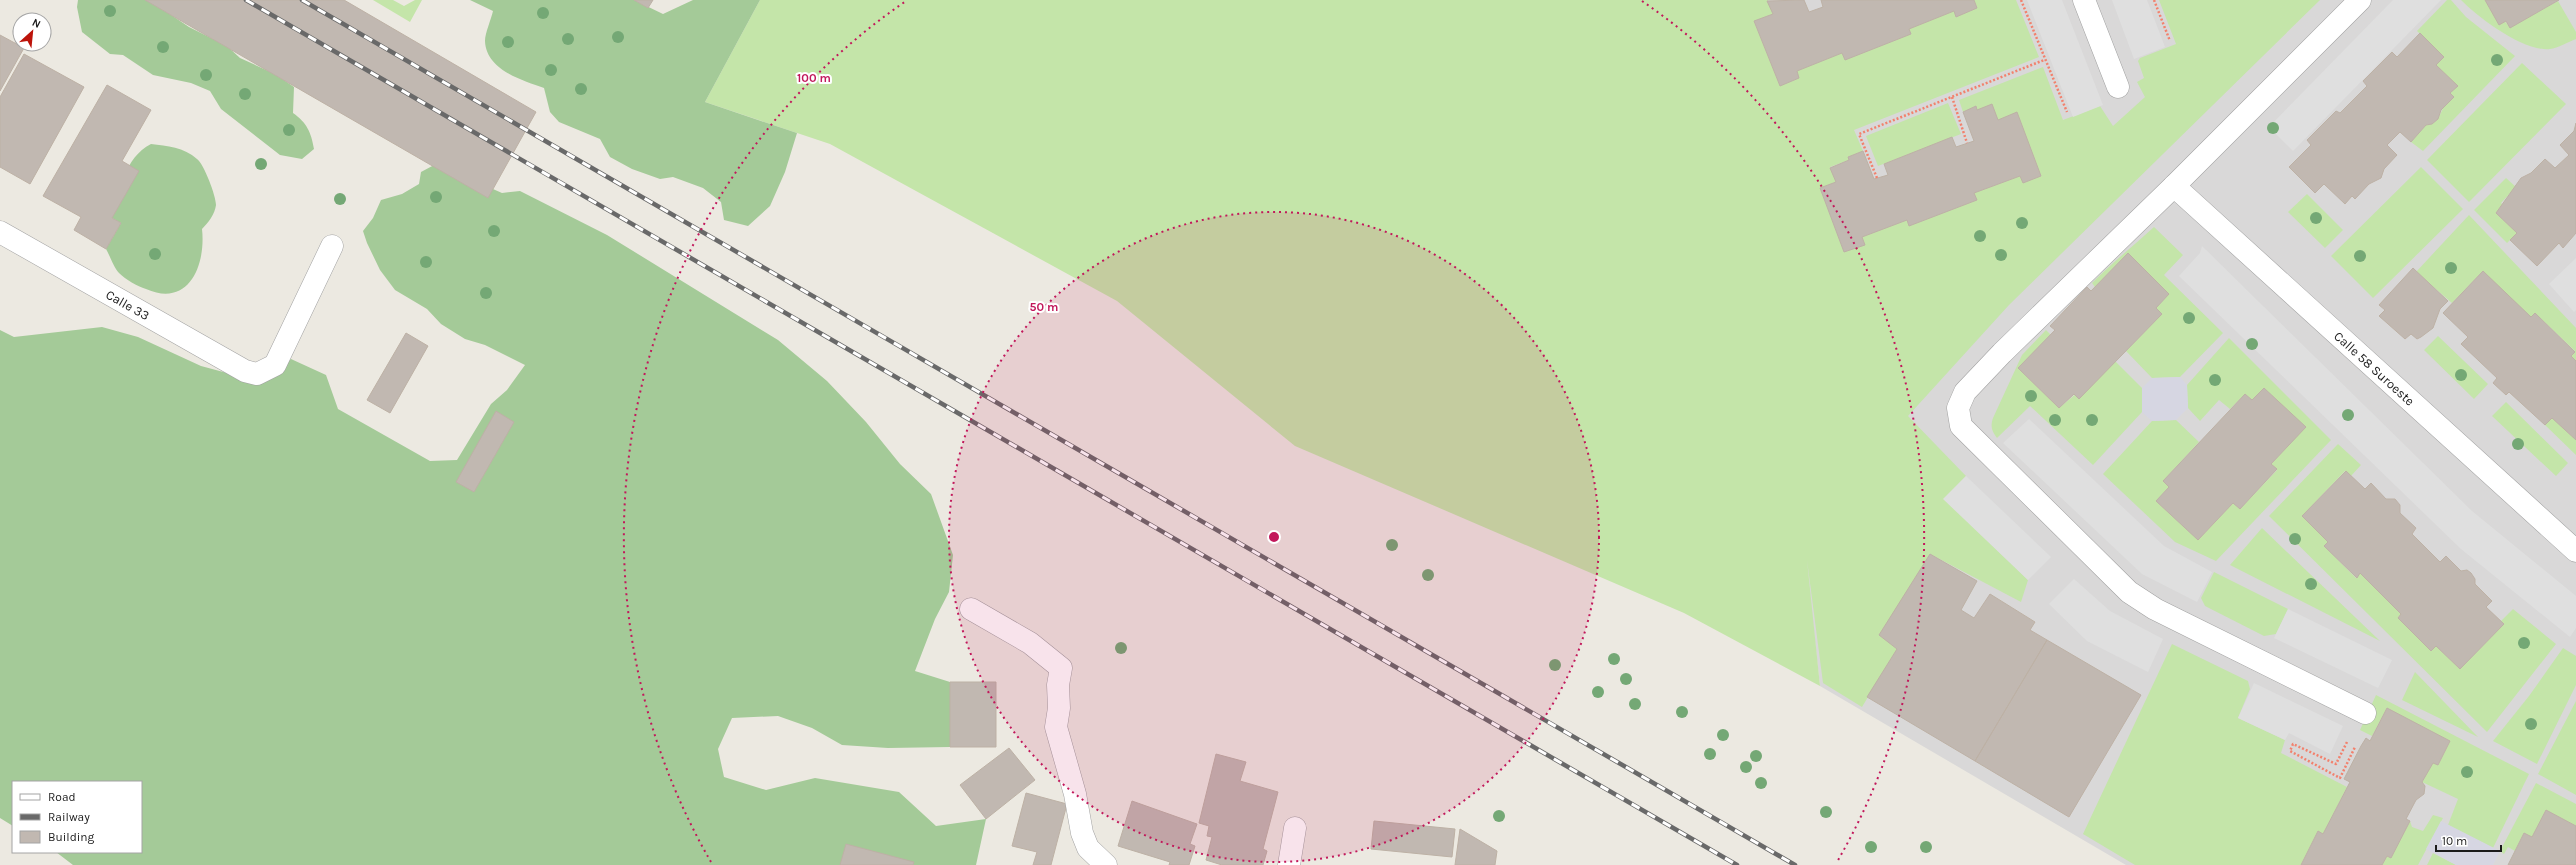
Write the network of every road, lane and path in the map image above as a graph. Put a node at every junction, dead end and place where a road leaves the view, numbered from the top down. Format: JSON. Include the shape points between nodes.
{"nodes":[{"id":1,"x":2021,"y":0,"type":"edge"},
{"id":2,"x":2084,"y":0,"type":"edge"},
{"id":3,"x":2154,"y":0,"type":"edge"},
{"id":4,"x":2360,"y":0,"type":"edge"},
{"id":5,"x":2170,"y":41,"type":"dead end"},
{"id":6,"x":2044,"y":60,"type":"junction"},
{"id":7,"x":2118,"y":87,"type":"dead end"},
{"id":8,"x":1952,"y":97,"type":"junction"},
{"id":9,"x":2066,"y":112,"type":"dead end"},
{"id":10,"x":1967,"y":143,"type":"dead end"},
{"id":11,"x":1877,"y":178,"type":"dead end"},
{"id":12,"x":2174,"y":186,"type":"junction"},
{"id":13,"x":0,"y":232,"type":"edge"},
{"id":14,"x":332,"y":246,"type":"dead end"},
{"id":15,"x":2576,"y":551,"type":"edge"},
{"id":16,"x":971,"y":609,"type":"dead end"},
{"id":17,"x":2362,"y":712,"type":"joint"},
{"id":18,"x":2361,"y":746,"type":"dead end"},
{"id":19,"x":1295,"y":828,"type":"dead end"},
{"id":20,"x":1106,"y":865,"type":"edge"},
{"id":21,"x":1289,"y":865,"type":"edge"}],
"edges":[{"from":1,"to":6,"type":"path"},
{"from":2,"to":7,"type":"street"},
{"from":3,"to":5,"type":"path"},
{"from":4,"to":12,"type":"street"},
{"from":6,"to":8,"type":"path"},
{"from":6,"to":9,"type":"path"},
{"from":8,"to":10,"type":"path"},
{"from":8,"to":11,"type":"path","via":[[1859,134]]},
{"from":12,"to":15,"type":"street","name":"Calle 58 Suroeste"},
{"from":12,"to":17,"type":"street","via":[[1965,392],[1958,408],[1961,426],[2129,592],[2155,610]]},
{"from":13,"to":14,"type":"street","name":"Calle 33","via":[[244,371],[257,374],[275,365]]},
{"from":16,"to":20,"type":"street","via":[[1030,643],[1061,668],[1056,727],[1075,794],[1082,833],[1088,848]]},
{"from":17,"to":18,"type":"path","via":[[2336,764],[2293,744],[2290,751],[2340,778],[2357,744]]},
{"from":19,"to":21,"type":"street"}]}
